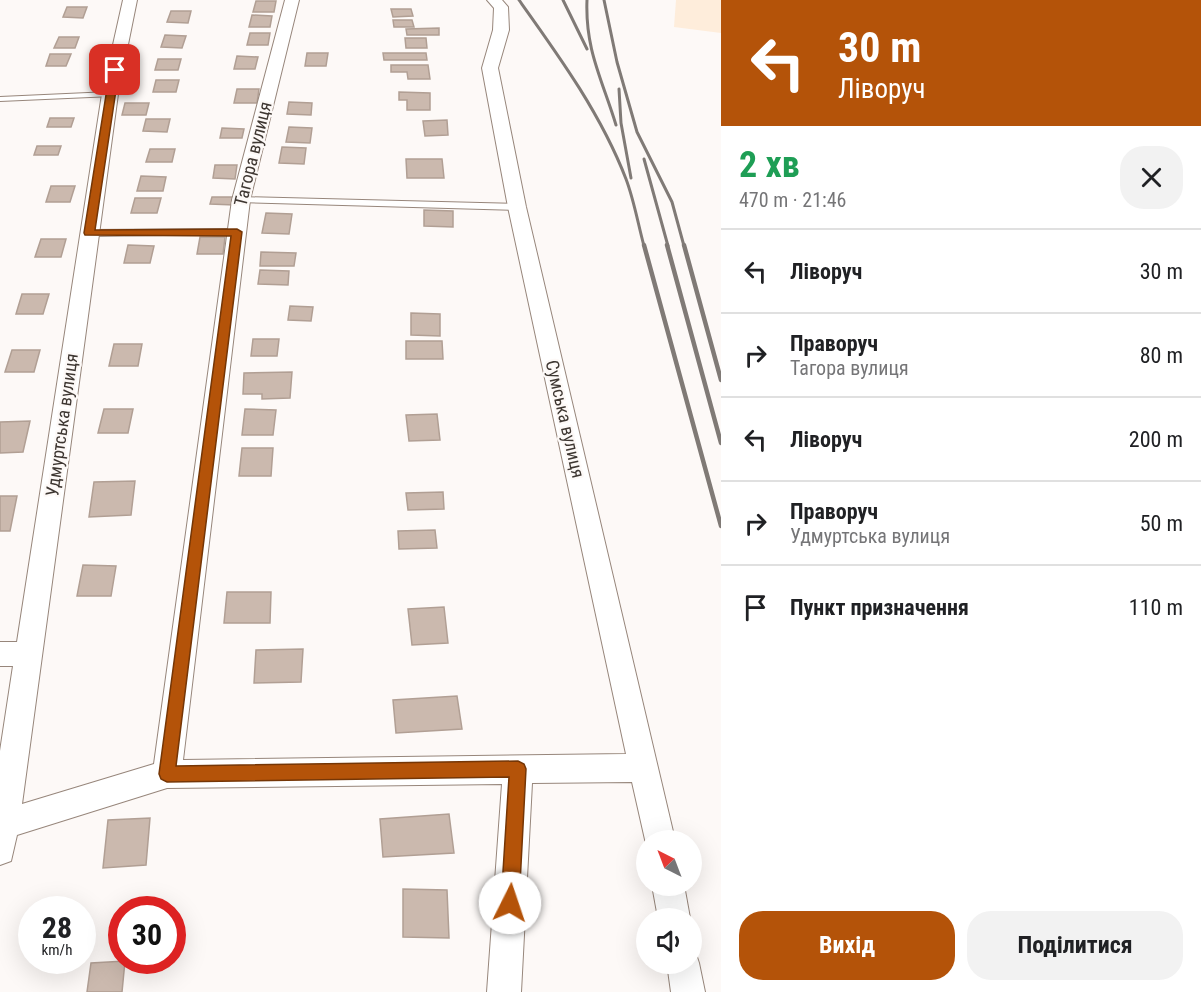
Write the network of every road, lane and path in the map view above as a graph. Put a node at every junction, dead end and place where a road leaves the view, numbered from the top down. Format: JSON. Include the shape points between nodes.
{"nodes":[{"id":1,"x":130,"y":0,"type":"edge"},
{"id":2,"x":292,"y":0,"type":"edge"},
{"id":3,"x":494,"y":0,"type":"edge"},
{"id":4,"x":110,"y":94,"type":"junction"},
{"id":5,"x":0,"y":99,"type":"edge"},
{"id":6,"x":241,"y":200,"type":"junction"},
{"id":7,"x":517,"y":207,"type":"junction"},
{"id":8,"x":237,"y":232,"type":"junction"},
{"id":9,"x":89,"y":233,"type":"junction"},
{"id":10,"x":0,"y":654,"type":"edge"},
{"id":11,"x":29,"y":654,"type":"junction"},
{"id":12,"x":645,"y":768,"type":"junction"},
{"id":13,"x":518,"y":769,"type":"junction"},
{"id":14,"x":167,"y":774,"type":"junction"},
{"id":15,"x":658,"y":830,"type":"edge"},
{"id":16,"x":1,"y":834,"type":"edge"},
{"id":17,"x":685,"y":974,"type":"edge"},
{"id":18,"x":504,"y":992,"type":"edge"},
{"id":19,"x":688,"y":992,"type":"edge"}],
"edges":[{"from":1,"to":4,"type":"street","name":"Удмуртська вулиця"},
{"from":2,"to":6,"type":"street","name":"Тагора вулиця"},
{"from":3,"to":7,"type":"street","name":"Сумська вулиця","via":[[501,7],[501,30],[490,68]]},
{"from":4,"to":5,"type":"lane"},
{"from":4,"to":9,"type":"street","name":"Удмуртська вулиця"},
{"from":6,"to":7,"type":"lane"},
{"from":6,"to":8,"type":"street","name":"Тагора вулиця"},
{"from":7,"to":12,"type":"street","name":"Сумська вулиця"},
{"from":8,"to":9,"type":"lane"},
{"from":8,"to":14,"type":"street","name":"Тагора вулиця"},
{"from":9,"to":11,"type":"street","name":"Удмуртська вулиця"},
{"from":10,"to":11,"type":"street"},
{"from":11,"to":16,"type":"street","name":"Удмуртська вулиця"},
{"from":12,"to":13,"type":"street"},
{"from":12,"to":15,"type":"street","name":"Сумська вулиця"},
{"from":13,"to":14,"type":"street"},
{"from":13,"to":18,"type":"street"},
{"from":14,"to":16,"type":"street"},
{"from":17,"to":19,"type":"street"}]}
